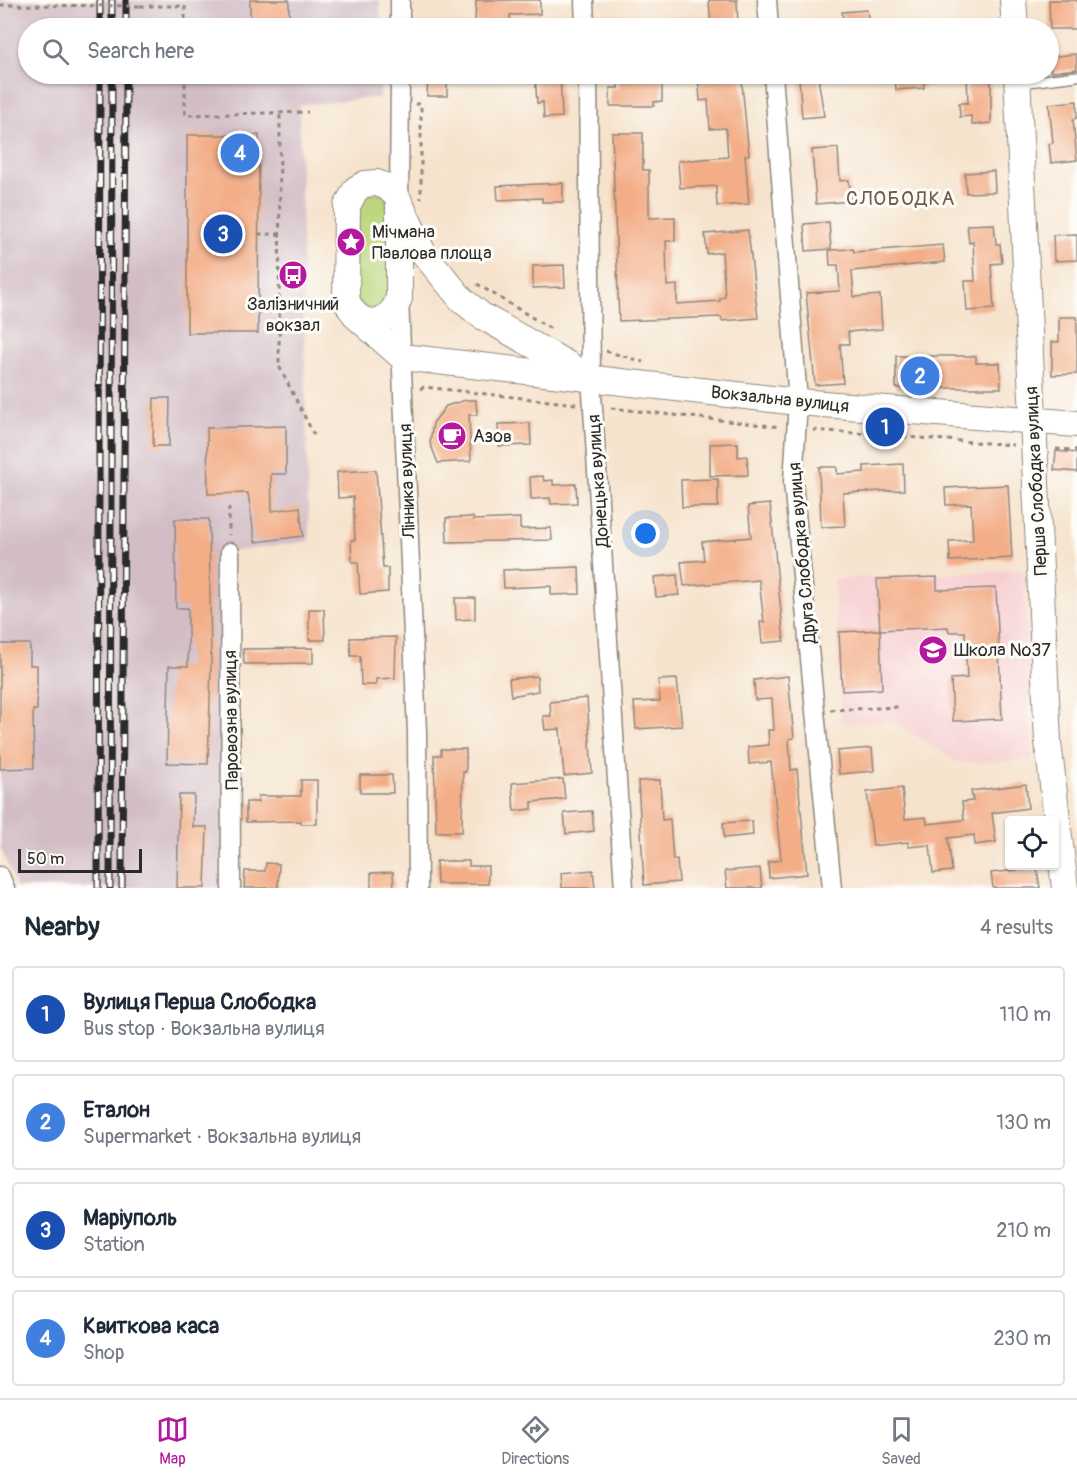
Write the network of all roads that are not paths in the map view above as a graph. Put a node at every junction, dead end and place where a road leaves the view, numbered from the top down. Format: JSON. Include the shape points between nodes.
{"nodes":[{"id":1,"x":400,"y":0,"type":"edge"},
{"id":2,"x":584,"y":0,"type":"edge"},
{"id":3,"x":767,"y":0,"type":"edge"},
{"id":4,"x":1013,"y":0,"type":"edge"},
{"id":5,"x":400,"y":18,"type":"edge"},
{"id":6,"x":585,"y":18,"type":"edge"},
{"id":7,"x":768,"y":18,"type":"edge"},
{"id":8,"x":1014,"y":18,"type":"edge"},
{"id":9,"x":1077,"y":76,"type":"edge"},
{"id":10,"x":1059,"y":77,"type":"edge"},
{"id":11,"x":400,"y":84,"type":"edge"},
{"id":12,"x":588,"y":84,"type":"edge"},
{"id":13,"x":774,"y":84,"type":"edge"},
{"id":14,"x":1018,"y":84,"type":"edge"},
{"id":15,"x":399,"y":195,"type":"junction"},
{"id":16,"x":399,"y":298,"type":"junction"},
{"id":17,"x":357,"y":317,"type":"junction"},
{"id":18,"x":402,"y":357,"type":"junction"},
{"id":19,"x":591,"y":378,"type":"junction"},
{"id":20,"x":798,"y":402,"type":"junction"},
{"id":21,"x":1033,"y":420,"type":"junction"},
{"id":22,"x":1077,"y":424,"type":"edge"},
{"id":23,"x":230,"y":552,"type":"road end"},
{"id":24,"x":231,"y":888,"type":"edge"},
{"id":25,"x":418,"y":888,"type":"edge"},
{"id":26,"x":624,"y":888,"type":"edge"},
{"id":27,"x":832,"y":888,"type":"edge"},
{"id":28,"x":1065,"y":888,"type":"edge"}],
"edges":[{"from":1,"to":5,"type":"street"},
{"from":2,"to":6,"type":"street"},
{"from":3,"to":7,"type":"street"},
{"from":4,"to":8,"type":"street"},
{"from":9,"to":10,"type":"lane"},
{"from":11,"to":15,"type":"street","name":"Лінника вулиця"},
{"from":12,"to":19,"type":"street","name":"Донецька вулиця"},
{"from":13,"to":20,"type":"street","name":"Друга Слободка вулиця"},
{"from":14,"to":21,"type":"street","name":"Перша Слободка вулиця"},
{"from":15,"to":16,"type":"street","name":"Лінника вулиця"},
{"from":15,"to":17,"type":"street","via":[[365,184],[356,189],[347,206],[346,298]]},
{"from":15,"to":19,"type":"street","name":"Вокзальна вулиця","via":[[422,251],[462,300],[482,316]]},
{"from":16,"to":17,"type":"street","via":[[388,317],[367,321]]},
{"from":16,"to":18,"type":"street","name":"Лінника вулиця"},
{"from":17,"to":18,"type":"street"},
{"from":18,"to":19,"type":"street","name":"Вокзальна вулиця"},
{"from":18,"to":25,"type":"street","name":"Лінника вулиця","via":[[417,732]]},
{"from":19,"to":20,"type":"street","name":"Вокзальна вулиця"},
{"from":19,"to":26,"type":"street","name":"Донецька вулиця"},
{"from":20,"to":21,"type":"street","name":"Вокзальна вулиця"},
{"from":20,"to":27,"type":"street","name":"Друга Слободка вулиця","via":[[793,482]]},
{"from":21,"to":22,"type":"street","name":"Вокзальна вулиця"},
{"from":21,"to":28,"type":"street","name":"Перша Слободка вулиця","via":[[1048,742]]},
{"from":23,"to":24,"type":"street","name":"Паровозна вулиця"}]}
